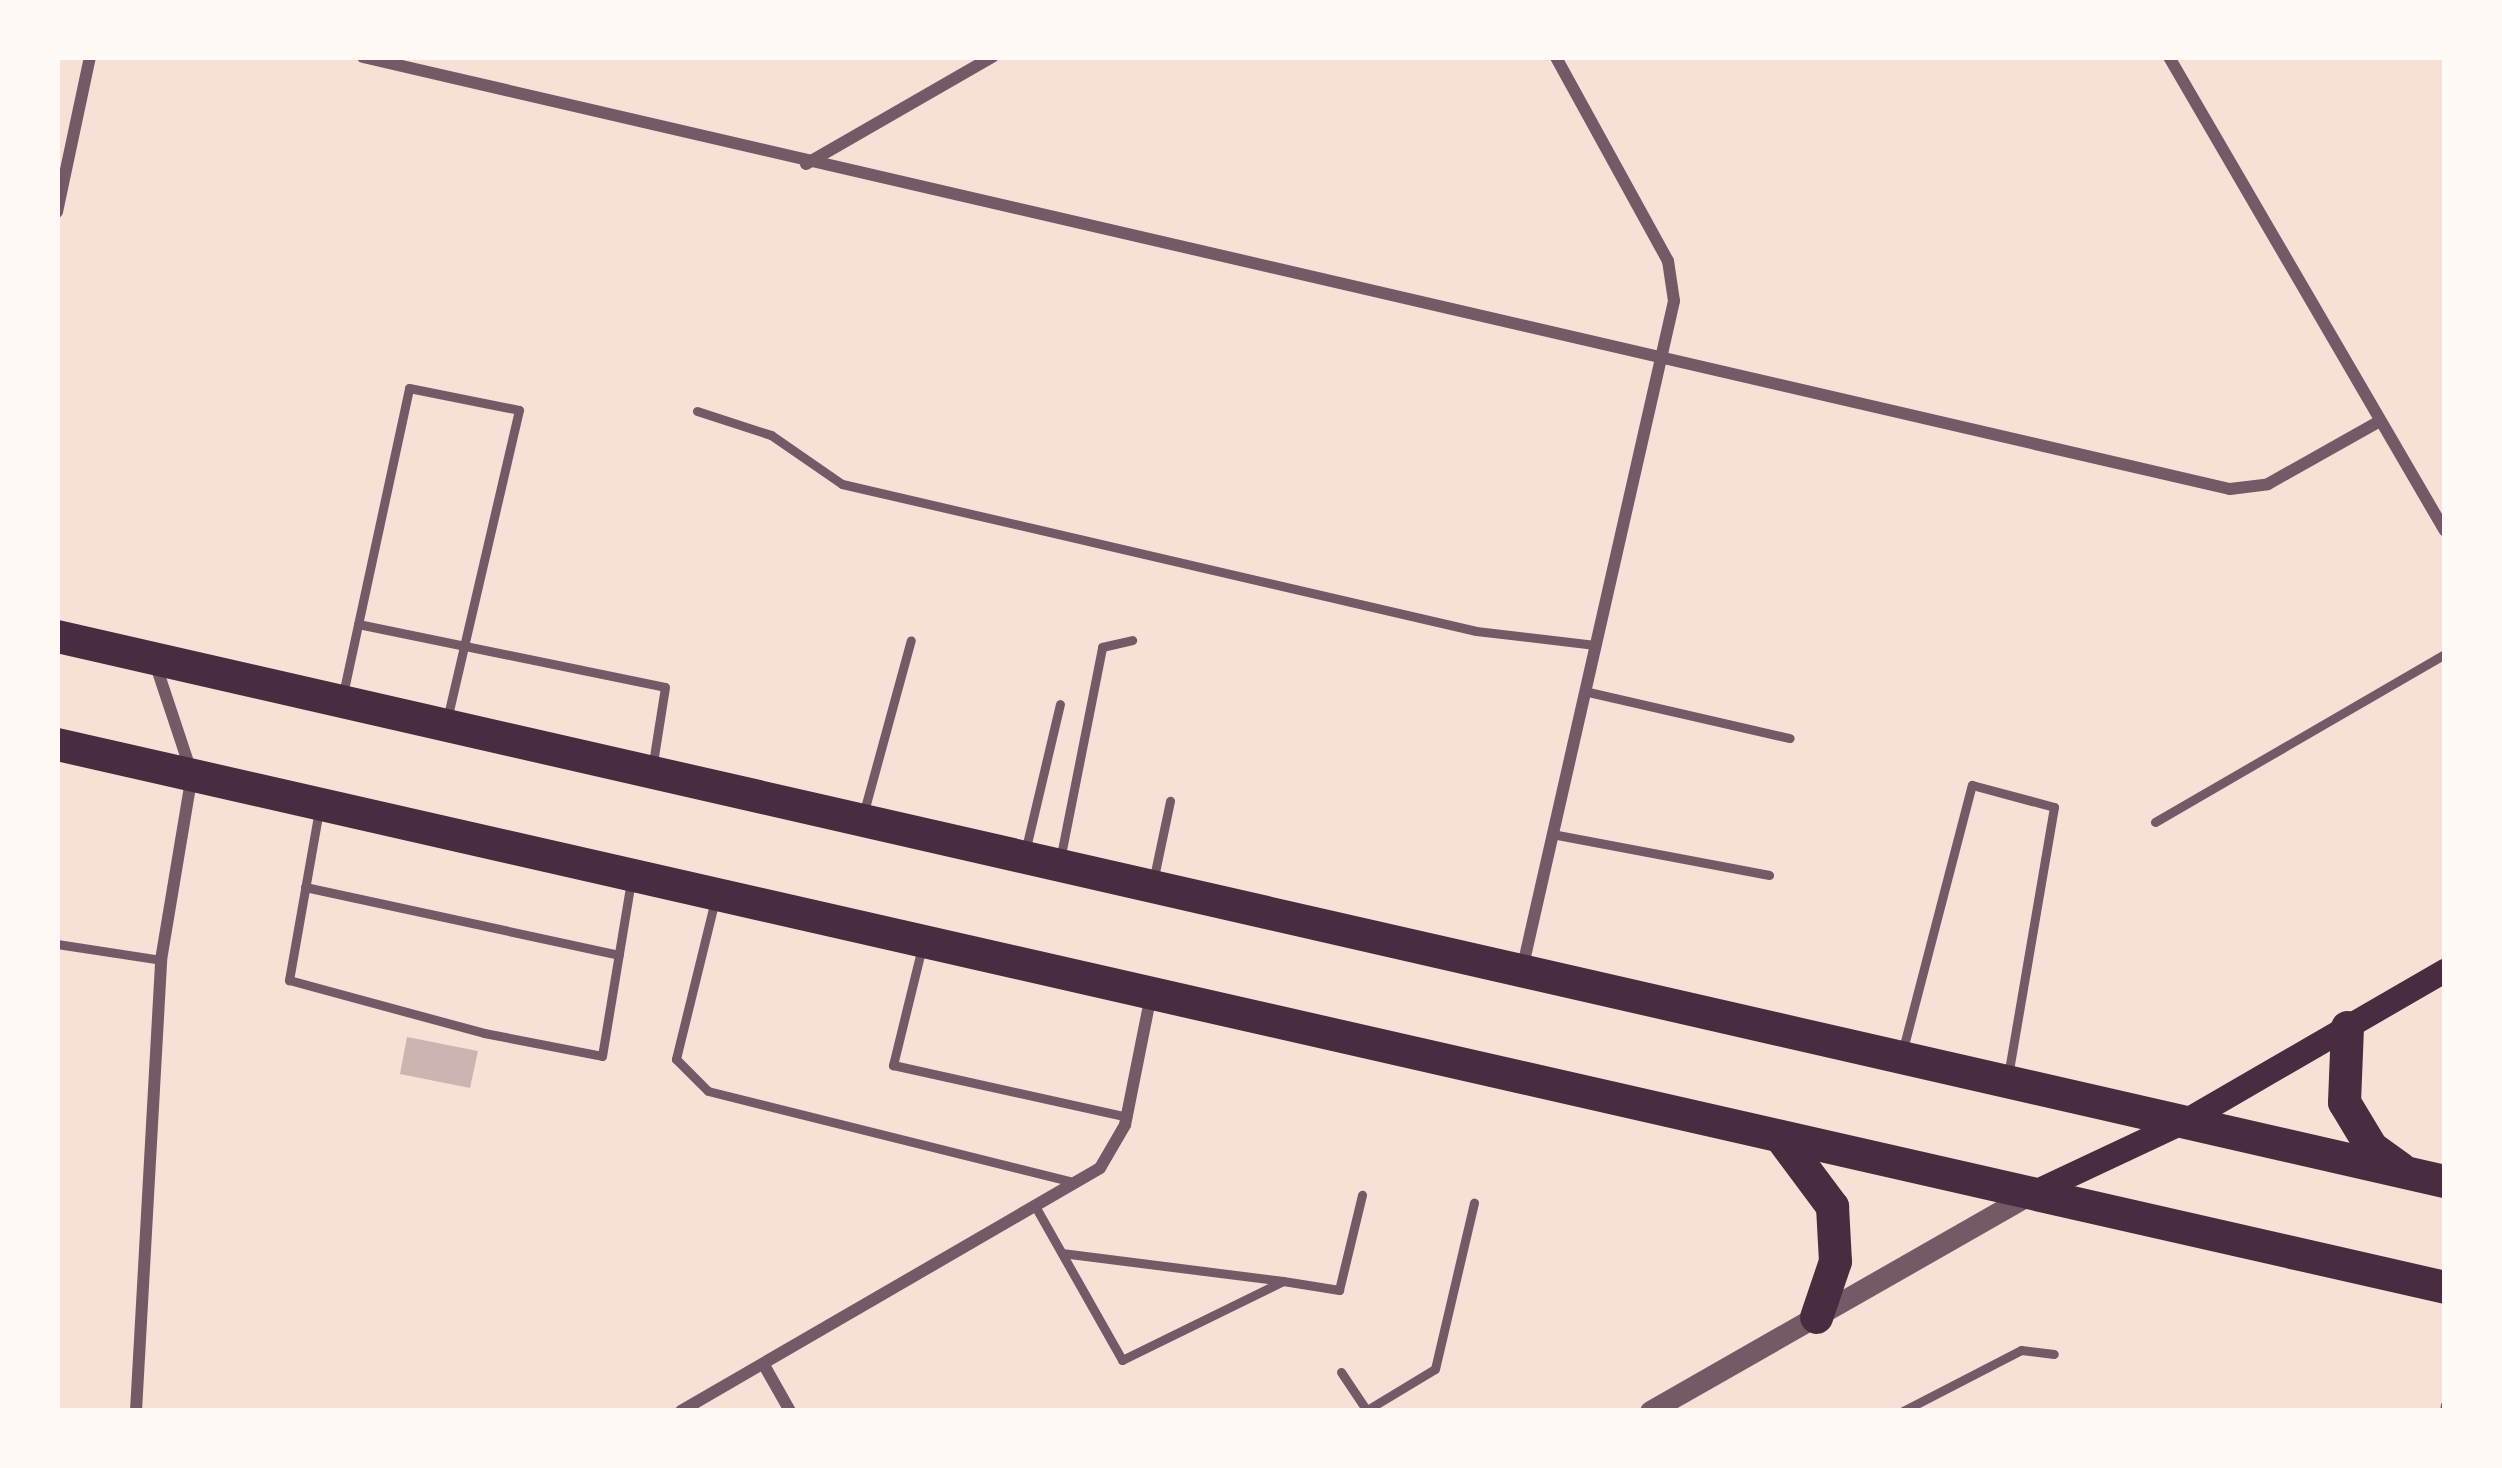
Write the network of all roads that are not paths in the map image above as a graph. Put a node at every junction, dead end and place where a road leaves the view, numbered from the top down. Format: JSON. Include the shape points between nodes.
{"nodes":[{"id":1,"x":90,"y":57,"type":"edge"},
{"id":2,"x":363,"y":57,"type":"edge"},
{"id":3,"x":992,"y":57,"type":"edge"},
{"id":4,"x":1556,"y":57,"type":"edge"},
{"id":5,"x":2169,"y":57,"type":"edge"},
{"id":6,"x":805,"y":164,"type":"junction"},
{"id":7,"x":57,"y":212,"type":"edge"},
{"id":8,"x":1658,"y":359,"type":"junction"},
{"id":9,"x":697,"y":411,"type":"dead end"},
{"id":10,"x":2380,"y":421,"type":"junction"},
{"id":11,"x":2445,"y":531,"type":"edge"},
{"id":12,"x":358,"y":624,"type":"junction"},
{"id":13,"x":57,"y":636,"type":"edge"},
{"id":14,"x":910,"y":640,"type":"dead end"},
{"id":15,"x":1132,"y":640,"type":"dead end"},
{"id":16,"x":1594,"y":645,"type":"junction"},
{"id":17,"x":464,"y":648,"type":"junction"},
{"id":18,"x":2445,"y":654,"type":"edge"},
{"id":19,"x":153,"y":658,"type":"junction"},
{"id":20,"x":1584,"y":691,"type":"junction"},
{"id":21,"x":341,"y":702,"type":"junction"},
{"id":22,"x":1060,"y":704,"type":"dead end"},
{"id":23,"x":446,"y":726,"type":"junction"},
{"id":24,"x":1790,"y":738,"type":"dead end"},
{"id":25,"x":57,"y":744,"type":"edge"},
{"id":26,"x":651,"y":772,"type":"junction"},
{"id":27,"x":192,"y":774,"type":"junction"},
{"id":28,"x":1170,"y":800,"type":"dead end"},
{"id":29,"x":320,"y":805,"type":"junction"},
{"id":30,"x":862,"y":820,"type":"junction"},
{"id":31,"x":2155,"y":822,"type":"dead end"},
{"id":32,"x":1552,"y":834,"type":"junction"},
{"id":33,"x":1024,"y":857,"type":"junction"},
{"id":34,"x":1059,"y":865,"type":"junction"},
{"id":35,"x":632,"y":875,"type":"junction"},
{"id":36,"x":1768,"y":875,"type":"dead end"},
{"id":37,"x":1152,"y":886,"type":"junction"},
{"id":38,"x":305,"y":887,"type":"junction"},
{"id":39,"x":717,"y":895,"type":"junction"},
{"id":40,"x":923,"y":942,"type":"junction"},
{"id":41,"x":57,"y":944,"type":"edge"},
{"id":42,"x":619,"y":955,"type":"junction"},
{"id":43,"x":161,"y":960,"type":"junction"},
{"id":44,"x":1522,"y":971,"type":"junction"},
{"id":45,"x":2445,"y":971,"type":"edge"},
{"id":46,"x":1152,"y":994,"type":"junction"},
{"id":47,"x":2347,"y":1027,"type":"junction"},
{"id":48,"x":1902,"y":1053,"type":"junction"},
{"id":49,"x":2008,"y":1082,"type":"junction"},
{"id":50,"x":1126,"y":1117,"type":"junction"},
{"id":51,"x":2184,"y":1122,"type":"junction"},
{"id":52,"x":1780,"y":1138,"type":"junction"},
{"id":53,"x":2406,"y":1172,"type":"junction"},
{"id":54,"x":2445,"y":1181,"type":"edge"},
{"id":55,"x":1076,"y":1183,"type":"junction"},
{"id":56,"x":2031,"y":1194,"type":"junction"},
{"id":57,"x":1362,"y":1195,"type":"dead end"},
{"id":58,"x":1474,"y":1203,"type":"dead end"},
{"id":59,"x":1035,"y":1207,"type":"junction"},
{"id":60,"x":1061,"y":1253,"type":"junction"},
{"id":61,"x":1283,"y":1281,"type":"junction"},
{"id":62,"x":2445,"y":1288,"type":"edge"},
{"id":63,"x":1816,"y":1317,"type":"junction"},
{"id":64,"x":2054,"y":1354,"type":"dead end"},
{"id":65,"x":764,"y":1364,"type":"junction"},
{"id":66,"x":1341,"y":1372,"type":"dead end"},
{"id":67,"x":136,"y":1411,"type":"edge"},
{"id":68,"x":681,"y":1411,"type":"edge"},
{"id":69,"x":790,"y":1411,"type":"edge"},
{"id":70,"x":1367,"y":1411,"type":"edge"},
{"id":71,"x":1650,"y":1411,"type":"edge"},
{"id":72,"x":1903,"y":1411,"type":"edge"}],
"edges":[{"from":1,"to":7,"type":"street"},
{"from":2,"to":6,"type":"street"},
{"from":3,"to":6,"type":"street"},
{"from":4,"to":8,"type":"street","via":[[1668,261],[1674,301]]},
{"from":5,"to":10,"type":"street"},
{"from":6,"to":8,"type":"street"},
{"from":8,"to":10,"type":"street","via":[[2230,489],[2268,484]]},
{"from":8,"to":16,"type":"street"},
{"from":9,"to":16,"type":"lane","via":[[771,435],[842,484],[1476,631]]},
{"from":10,"to":11,"type":"street"},
{"from":12,"to":17,"type":"lane"},
{"from":12,"to":17,"type":"lane","via":[[409,388],[519,410]]},
{"from":12,"to":21,"type":"lane"},
{"from":13,"to":19,"type":"highway"},
{"from":14,"to":30,"type":"lane"},
{"from":15,"to":34,"type":"lane","via":[[1102,647]]},
{"from":16,"to":20,"type":"street"},
{"from":17,"to":23,"type":"lane"},
{"from":17,"to":26,"type":"lane","via":[[665,687]]},
{"from":18,"to":31,"type":"lane"},
{"from":19,"to":21,"type":"highway"},
{"from":19,"to":27,"type":"street"},
{"from":20,"to":24,"type":"lane"},
{"from":20,"to":32,"type":"street"},
{"from":21,"to":23,"type":"highway"},
{"from":22,"to":33,"type":"lane"},
{"from":23,"to":26,"type":"highway"},
{"from":25,"to":27,"type":"highway"},
{"from":26,"to":30,"type":"highway"},
{"from":27,"to":29,"type":"highway"},
{"from":27,"to":43,"type":"street"},
{"from":28,"to":37,"type":"lane"},
{"from":29,"to":35,"type":"highway"},
{"from":29,"to":38,"type":"lane"},
{"from":30,"to":33,"type":"highway"},
{"from":32,"to":36,"type":"lane"},
{"from":32,"to":44,"type":"street"},
{"from":33,"to":34,"type":"highway"},
{"from":34,"to":37,"type":"highway"},
{"from":35,"to":39,"type":"highway"},
{"from":35,"to":42,"type":"lane"},
{"from":37,"to":44,"type":"highway"},
{"from":38,"to":42,"type":"lane"},
{"from":38,"to":42,"type":"lane","via":[[289,980],[484,1034],[602,1056]]},
{"from":39,"to":40,"type":"highway"},
{"from":39,"to":55,"type":"lane","via":[[676,1059],[708,1091]]},
{"from":40,"to":46,"type":"highway"},
{"from":40,"to":50,"type":"lane","via":[[893,1065]]},
{"from":41,"to":43,"type":"lane"},
{"from":43,"to":67,"type":"street"},
{"from":44,"to":48,"type":"highway"},
{"from":45,"to":47,"type":"main road"},
{"from":46,"to":50,"type":"street"},
{"from":46,"to":52,"type":"highway"},
{"from":47,"to":51,"type":"main road"},
{"from":47,"to":53,"type":"highway","via":[[2344,1102],[2371,1147]]},
{"from":48,"to":49,"type":"highway"},
{"from":48,"to":49,"type":"lane","via":[[1972,785],[2054,807]]},
{"from":49,"to":51,"type":"highway"},
{"from":50,"to":55,"type":"street","via":[[1112,1156]]},
{"from":51,"to":53,"type":"highway"},
{"from":51,"to":56,"type":"main road"},
{"from":52,"to":56,"type":"highway"},
{"from":52,"to":63,"type":"highway","via":[[1832,1206],[1835,1261]]},
{"from":53,"to":54,"type":"highway"},
{"from":55,"to":59,"type":"street"},
{"from":56,"to":62,"type":"highway"},
{"from":56,"to":63,"type":"street"},
{"from":57,"to":61,"type":"lane","via":[[1339,1290]]},
{"from":58,"to":70,"type":"lane","via":[[1435,1369]]},
{"from":59,"to":60,"type":"lane"},
{"from":59,"to":65,"type":"street"},
{"from":60,"to":61,"type":"lane"},
{"from":60,"to":61,"type":"lane","via":[[1122,1360]]},
{"from":63,"to":71,"type":"street"},
{"from":64,"to":72,"type":"lane","via":[[2021,1349]]},
{"from":65,"to":68,"type":"street"},
{"from":65,"to":69,"type":"street"},
{"from":66,"to":70,"type":"lane"}]}
